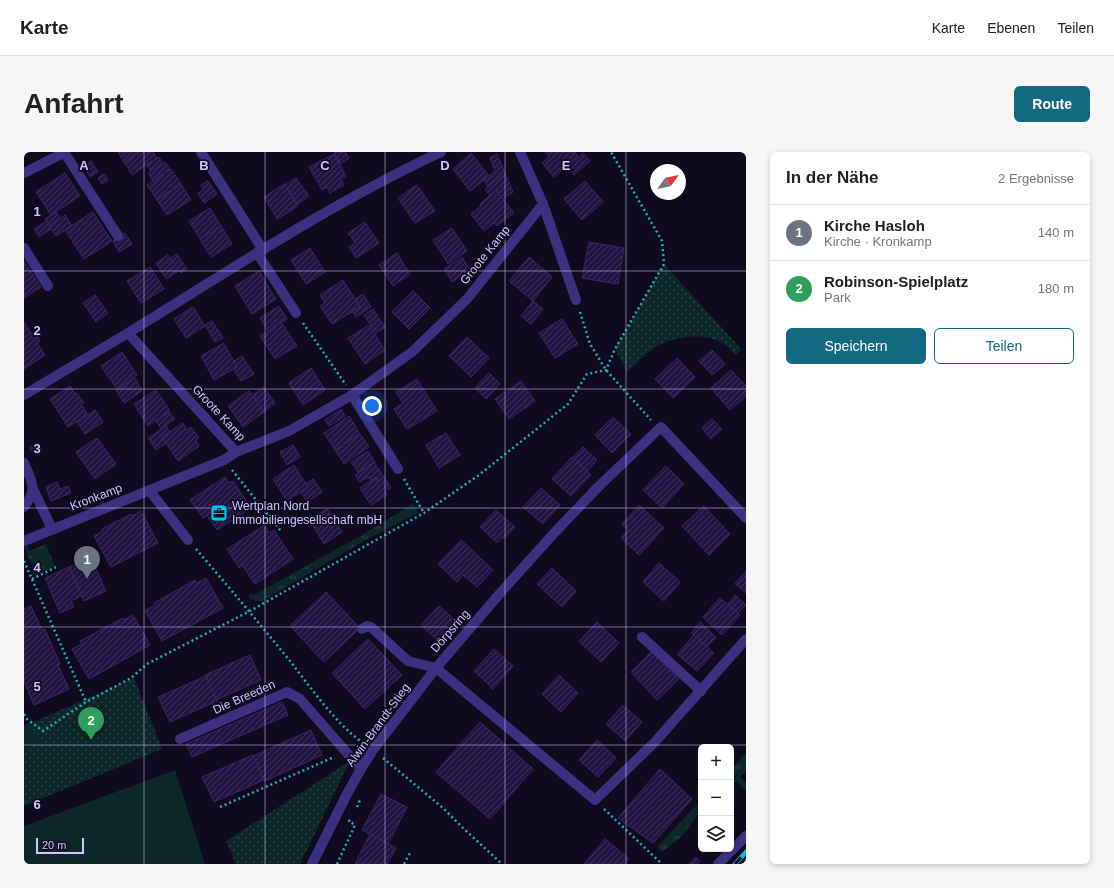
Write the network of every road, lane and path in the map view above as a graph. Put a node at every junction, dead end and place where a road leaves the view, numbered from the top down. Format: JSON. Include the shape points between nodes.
{"nodes":[{"id":1,"x":65,"y":152,"type":"edge"},
{"id":2,"x":201,"y":152,"type":"edge"},
{"id":3,"x":441,"y":152,"type":"edge"},
{"id":4,"x":520,"y":152,"type":"edge"},
{"id":5,"x":611,"y":152,"type":"edge"},
{"id":6,"x":24,"y":173,"type":"edge"},
{"id":7,"x":543,"y":204,"type":"junction"},
{"id":8,"x":118,"y":236,"type":"dead end"},
{"id":9,"x":24,"y":248,"type":"edge"},
{"id":10,"x":260,"y":252,"type":"junction"},
{"id":11,"x":48,"y":286,"type":"dead end"},
{"id":12,"x":576,"y":300,"type":"joint"},
{"id":13,"x":296,"y":313,"type":"joint"},
{"id":14,"x":128,"y":332,"type":"junction"},
{"id":15,"x":606,"y":370,"type":"junction"},
{"id":16,"x":24,"y":395,"type":"edge"},
{"id":17,"x":352,"y":395,"type":"junction"},
{"id":18,"x":659,"y":429,"type":"junction"},
{"id":19,"x":236,"y":452,"type":"junction"},
{"id":20,"x":224,"y":460,"type":"junction"},
{"id":21,"x":24,"y":463,"type":"edge"},
{"id":22,"x":398,"y":469,"type":"joint"},
{"id":23,"x":34,"y":489,"type":"junction"},
{"id":24,"x":149,"y":490,"type":"junction"},
{"id":25,"x":24,"y":507,"type":"edge"},
{"id":26,"x":424,"y":513,"type":"junction"},
{"id":27,"x":746,"y":518,"type":"edge"},
{"id":28,"x":52,"y":529,"type":"junction"},
{"id":29,"x":281,"y":531,"type":"dead end"},
{"id":30,"x":25,"y":537,"type":"edge"},
{"id":31,"x":188,"y":540,"type":"joint"},
{"id":32,"x":24,"y":561,"type":"edge"},
{"id":33,"x":56,"y":567,"type":"dead end"},
{"id":34,"x":32,"y":579,"type":"junction"},
{"id":35,"x":250,"y":611,"type":"junction"},
{"id":36,"x":362,"y":629,"type":"dead end"},
{"id":37,"x":642,"y":637,"type":"dead end"},
{"id":38,"x":746,"y":639,"type":"edge"},
{"id":39,"x":436,"y":668,"type":"junction"},
{"id":40,"x":701,"y":691,"type":"junction"},
{"id":41,"x":86,"y":702,"type":"junction"},
{"id":42,"x":24,"y":714,"type":"edge"},
{"id":43,"x":180,"y":740,"type":"dead end"},
{"id":44,"x":346,"y":752,"type":"junction"},
{"id":45,"x":360,"y":769,"type":"junction"},
{"id":46,"x":360,"y":800,"type":"dead end"},
{"id":47,"x":595,"y":800,"type":"junction"},
{"id":48,"x":220,"y":807,"type":"dead end"},
{"id":49,"x":355,"y":811,"type":"dead end"},
{"id":50,"x":352,"y":816,"type":"dead end"},
{"id":51,"x":746,"y":836,"type":"edge"},
{"id":52,"x":411,"y":851,"type":"dead end"},
{"id":53,"x":312,"y":864,"type":"edge"},
{"id":54,"x":337,"y":864,"type":"edge"},
{"id":55,"x":404,"y":864,"type":"edge"},
{"id":56,"x":662,"y":864,"type":"edge"},
{"id":57,"x":718,"y":864,"type":"edge"}],
"edges":[{"from":1,"to":6,"type":"street"},
{"from":1,"to":8,"type":"street"},
{"from":2,"to":10,"type":"street"},
{"from":3,"to":10,"type":"street","via":[[363,191]]},
{"from":4,"to":7,"type":"street"},
{"from":5,"to":15,"type":"path","via":[[662,241],[664,264],[615,349]]},
{"from":7,"to":12,"type":"street"},
{"from":7,"to":17,"type":"street","name":"Groote Kamp","via":[[467,299],[412,352]]},
{"from":9,"to":11,"type":"street"},
{"from":10,"to":13,"type":"street"},
{"from":10,"to":14,"type":"street"},
{"from":12,"to":15,"type":"path","via":[[590,344]]},
{"from":13,"to":17,"type":"path"},
{"from":14,"to":16,"type":"street"},
{"from":14,"to":19,"type":"street","name":"Groote Kamp"},
{"from":15,"to":18,"type":"path"},
{"from":15,"to":26,"type":"path","via":[[587,374],[568,404],[479,474]]},
{"from":17,"to":19,"type":"street","name":"Groote Kamp","via":[[289,431]]},
{"from":17,"to":22,"type":"street"},
{"from":18,"to":27,"type":"street","via":[[660,427]]},
{"from":18,"to":39,"type":"street","name":"Dörpsring","via":[[556,531]]},
{"from":19,"to":20,"type":"street","name":"Kronkamp"},
{"from":20,"to":24,"type":"street","name":"Kronkamp"},
{"from":20,"to":29,"type":"path"},
{"from":21,"to":23,"type":"street"},
{"from":22,"to":26,"type":"path"},
{"from":23,"to":25,"type":"street"},
{"from":23,"to":28,"type":"street"},
{"from":24,"to":28,"type":"street","name":"Kronkamp"},
{"from":24,"to":31,"type":"street"},
{"from":26,"to":35,"type":"path"},
{"from":28,"to":30,"type":"street","name":"Kronkamp"},
{"from":31,"to":35,"type":"path"},
{"from":32,"to":34,"type":"path"},
{"from":33,"to":34,"type":"path"},
{"from":34,"to":41,"type":"path"},
{"from":35,"to":41,"type":"path","via":[[146,664],[131,678]]},
{"from":36,"to":39,"type":"street","via":[[366,626],[371,628],[408,661]]},
{"from":37,"to":40,"type":"street"},
{"from":38,"to":40,"type":"street"},
{"from":39,"to":45,"type":"street","name":"Alwin-Brandt-Stieg"},
{"from":39,"to":47,"type":"street","name":"Dörpsring"},
{"from":40,"to":47,"type":"street","via":[[654,743]]},
{"from":41,"to":42,"type":"path","via":[[43,731]]},
{"from":43,"to":44,"type":"street","name":"Die Breeden","via":[[287,692],[300,699]]},
{"from":44,"to":45,"type":"street","name":"Die Breeden"},
{"from":44,"to":48,"type":"path"},
{"from":45,"to":53,"type":"street","name":"Alwin-Brandt-Stieg"},
{"from":46,"to":49,"type":"path"},
{"from":47,"to":56,"type":"path"},
{"from":50,"to":54,"type":"path","via":[[349,821],[355,825]]},
{"from":51,"to":57,"type":"street"},
{"from":52,"to":55,"type":"path"}]}
